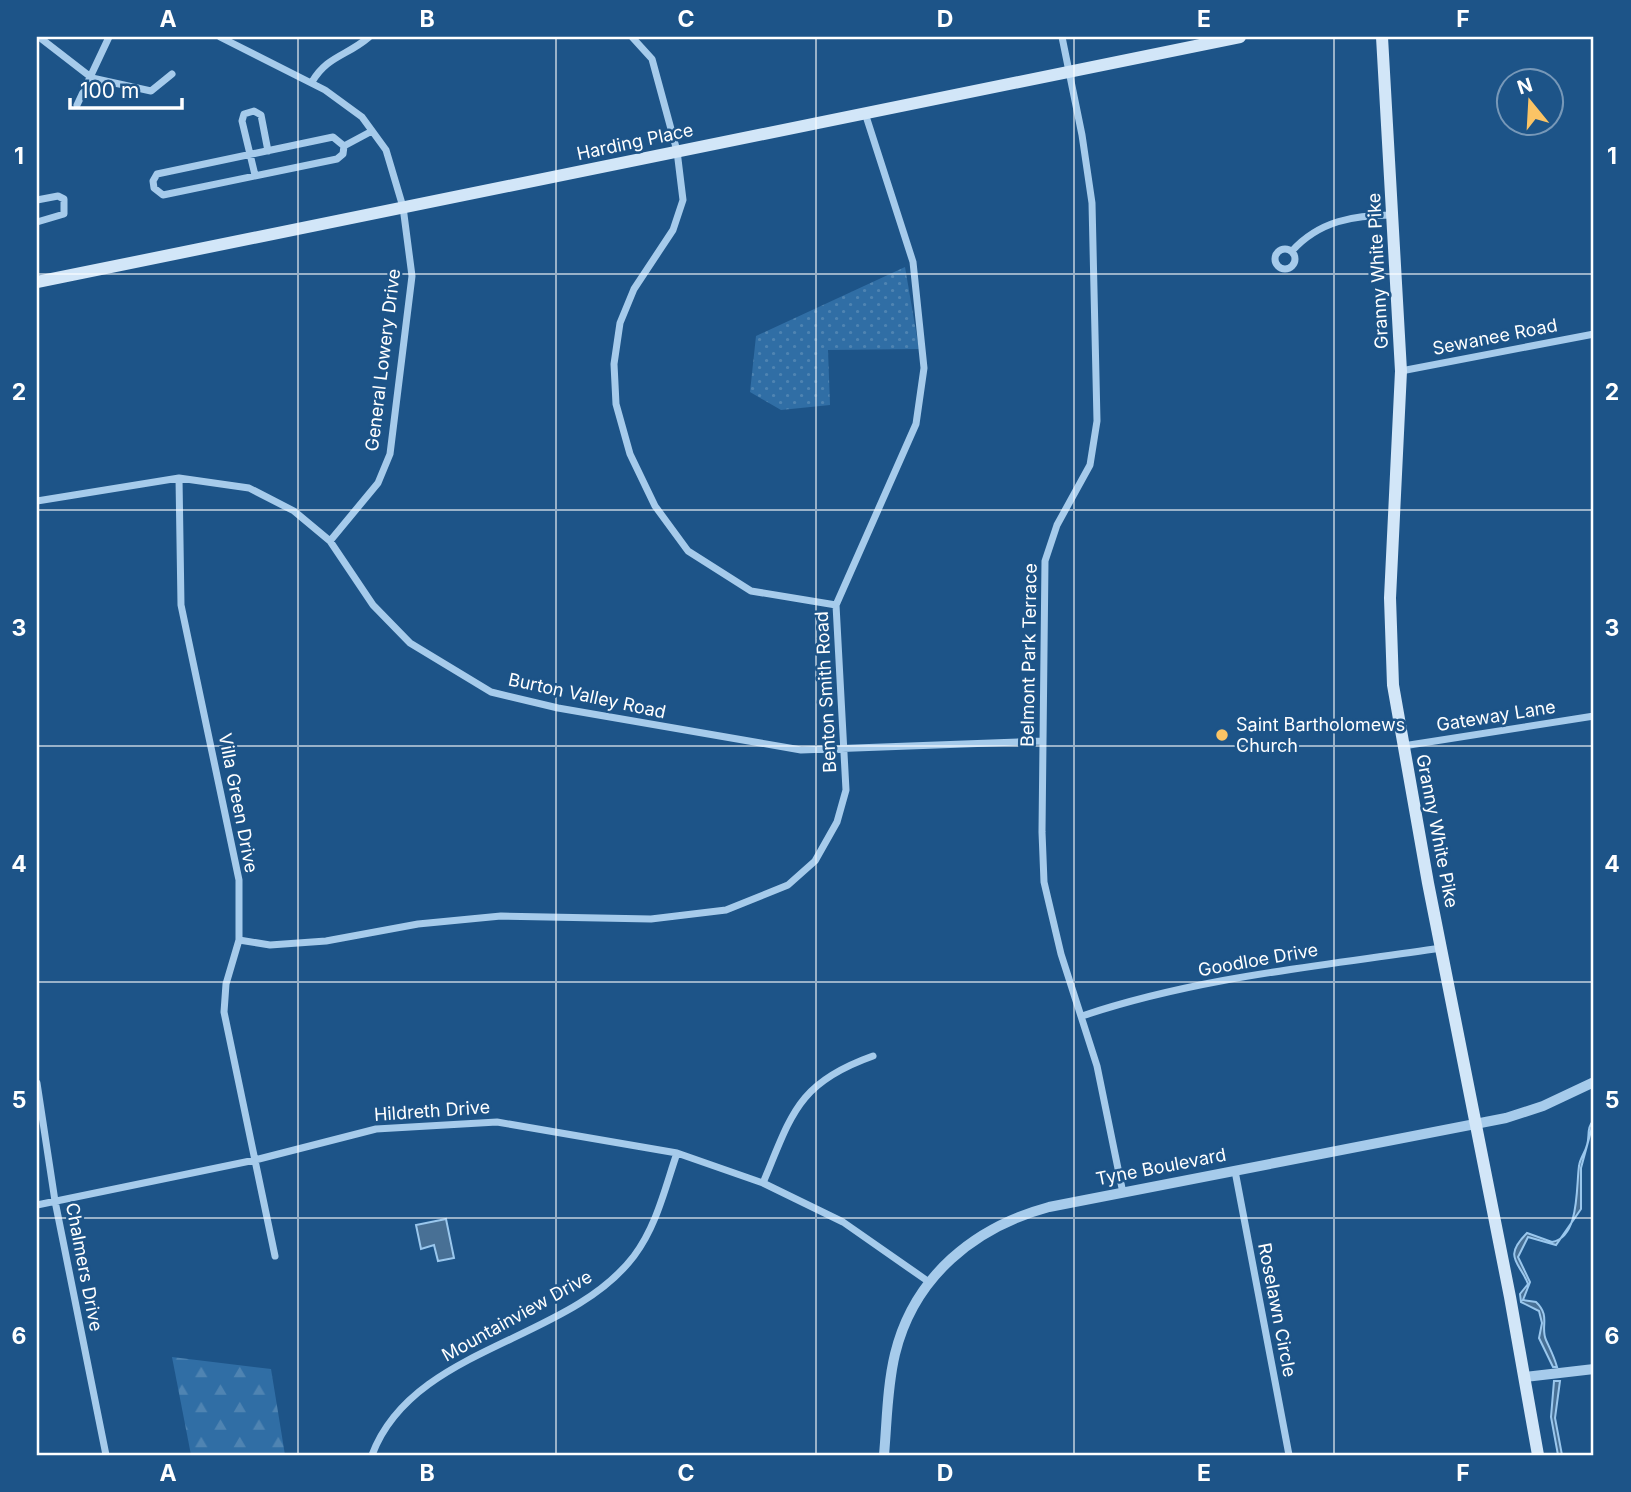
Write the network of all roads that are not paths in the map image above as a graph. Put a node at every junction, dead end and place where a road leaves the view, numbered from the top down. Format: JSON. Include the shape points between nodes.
{"nodes":[{"id":1,"x":39,"y":37,"type":"edge"},
{"id":2,"x":109,"y":37,"type":"edge"},
{"id":3,"x":220,"y":37,"type":"edge"},
{"id":4,"x":369,"y":37,"type":"edge"},
{"id":5,"x":632,"y":37,"type":"edge"},
{"id":6,"x":1062,"y":37,"type":"edge"},
{"id":7,"x":1240,"y":37,"type":"edge"},
{"id":8,"x":1381,"y":38,"type":"edge"},
{"id":9,"x":1069,"y":72,"type":"junction"},
{"id":10,"x":172,"y":74,"type":"dead end"},
{"id":11,"x":92,"y":78,"type":"junction"},
{"id":12,"x":312,"y":82,"type":"junction"},
{"id":13,"x":78,"y":105,"type":"dead end"},
{"id":14,"x":865,"y":113,"type":"junction"},
{"id":15,"x":372,"y":131,"type":"junction"},
{"id":16,"x":344,"y":146,"type":"junction"},
{"id":17,"x":268,"y":150,"type":"junction"},
{"id":18,"x":677,"y":151,"type":"junction"},
{"id":19,"x":250,"y":154,"type":"junction"},
{"id":20,"x":255,"y":175,"type":"junction"},
{"id":21,"x":37,"y":200,"type":"edge"},
{"id":22,"x":403,"y":207,"type":"junction"},
{"id":23,"x":1392,"y":215,"type":"junction"},
{"id":24,"x":37,"y":222,"type":"edge"},
{"id":25,"x":1292,"y":251,"type":"dead end"},
{"id":26,"x":37,"y":282,"type":"edge"},
{"id":27,"x":1594,"y":334,"type":"edge"},
{"id":28,"x":1401,"y":371,"type":"junction"},
{"id":29,"x":179,"y":478,"type":"junction"},
{"id":30,"x":37,"y":501,"type":"edge"},
{"id":31,"x":330,"y":541,"type":"junction"},
{"id":32,"x":836,"y":605,"type":"junction"},
{"id":33,"x":1594,"y":716,"type":"edge"},
{"id":34,"x":1043,"y":741,"type":"junction"},
{"id":35,"x":1403,"y":746,"type":"junction"},
{"id":36,"x":846,"y":750,"type":"junction"},
{"id":37,"x":239,"y":940,"type":"junction"},
{"id":38,"x":1441,"y":948,"type":"junction"},
{"id":39,"x":1082,"y":1016,"type":"junction"},
{"id":40,"x":873,"y":1056,"type":"dead end"},
{"id":41,"x":1594,"y":1082,"type":"edge"},
{"id":42,"x":37,"y":1083,"type":"edge"},
{"id":43,"x":1475,"y":1124,"type":"junction"},
{"id":44,"x":677,"y":1153,"type":"junction"},
{"id":45,"x":255,"y":1160,"type":"junction"},
{"id":46,"x":1234,"y":1171,"type":"junction"},
{"id":47,"x":763,"y":1183,"type":"junction"},
{"id":48,"x":1123,"y":1193,"type":"junction"},
{"id":49,"x":55,"y":1201,"type":"junction"},
{"id":50,"x":37,"y":1205,"type":"edge"},
{"id":51,"x":275,"y":1256,"type":"dead end"},
{"id":52,"x":929,"y":1282,"type":"junction"},
{"id":53,"x":1594,"y":1368,"type":"edge"},
{"id":54,"x":1525,"y":1377,"type":"junction"},
{"id":55,"x":106,"y":1455,"type":"edge"},
{"id":56,"x":372,"y":1455,"type":"edge"},
{"id":57,"x":884,"y":1455,"type":"edge"},
{"id":58,"x":1289,"y":1455,"type":"edge"},
{"id":59,"x":1538,"y":1455,"type":"edge"}],
"edges":[{"from":1,"to":11,"type":"street"},
{"from":2,"to":11,"type":"street"},
{"from":3,"to":12,"type":"street","name":"General Lowery Drive"},
{"from":4,"to":12,"type":"street","via":[[322,65]]},
{"from":5,"to":18,"type":"street","via":[[652,59]]},
{"from":6,"to":9,"type":"street","name":"Belmont Park Terrace"},
{"from":7,"to":9,"type":"main road","name":"Harding Place"},
{"from":8,"to":23,"type":"main road","name":"Granny White Pike"},
{"from":9,"to":14,"type":"main road","name":"Harding Place"},
{"from":9,"to":34,"type":"street","name":"Belmont Park Terrace","via":[[1092,203],[1097,421],[1090,465],[1057,525],[1045,561]]},
{"from":10,"to":11,"type":"street","via":[[151,91]]},
{"from":11,"to":13,"type":"street"},
{"from":12,"to":15,"type":"street","name":"General Lowery Drive","via":[[339,97]]},
{"from":14,"to":18,"type":"main road","name":"Harding Place"},
{"from":14,"to":32,"type":"street","name":"Benton Smith Road","via":[[913,262],[924,368],[916,424]]},
{"from":15,"to":16,"type":"street"},
{"from":15,"to":22,"type":"street","name":"General Lowery Drive","via":[[386,150]]},
{"from":16,"to":17,"type":"street","via":[[333,137]]},
{"from":16,"to":20,"type":"street","via":[[337,159]]},
{"from":17,"to":19,"type":"street"},
{"from":17,"to":19,"type":"street","via":[[261,115],[254,111],[242,117]]},
{"from":18,"to":22,"type":"main road","name":"Harding Place"},
{"from":18,"to":32,"type":"street","via":[[683,200],[673,230],[634,289],[620,323],[614,364],[616,404],[630,454],[655,506],[688,551],[751,591]]},
{"from":19,"to":20,"type":"street"},
{"from":19,"to":20,"type":"street","via":[[157,174],[153,181],[163,195]]},
{"from":21,"to":24,"type":"street","via":[[58,196],[64,199],[66,210],[64,215]]},
{"from":22,"to":26,"type":"main road","name":"Harding Place"},
{"from":22,"to":31,"type":"street","name":"General Lowery Drive","via":[[412,276],[390,454],[378,483]]},
{"from":23,"to":25,"type":"street","via":[[1332,223]]},
{"from":23,"to":28,"type":"main road","name":"Granny White Pike"},
{"from":27,"to":28,"type":"street","name":"Sewanee Road"},
{"from":28,"to":35,"type":"main road","name":"Granny White Pike","via":[[1389,633]]},
{"from":29,"to":30,"type":"street","name":"Burton Valley Road"},
{"from":29,"to":31,"type":"street","name":"Burton Valley Road","via":[[248,488],[294,511]]},
{"from":29,"to":37,"type":"street","name":"Villa Green Drive","via":[[181,605],[239,880]]},
{"from":31,"to":36,"type":"street","name":"Burton Valley Road","via":[[373,605],[410,643],[491,692],[715,737],[801,750]]},
{"from":32,"to":36,"type":"street","name":"Benton Smith Road"},
{"from":33,"to":35,"type":"street","name":"Gateway Lane"},
{"from":34,"to":36,"type":"street","name":"Burton Valley Road"},
{"from":34,"to":39,"type":"street","name":"Belmont Park Terrace","via":[[1044,882]]},
{"from":35,"to":38,"type":"main road","name":"Granny White Pike"},
{"from":36,"to":37,"type":"street","name":"Benton Smith Road","via":[[846,790],[834,829],[815,860],[788,885],[726,910],[634,919],[501,916],[326,941],[270,945]]},
{"from":37,"to":45,"type":"street","name":"Villa Green Drive","via":[[226,984],[225,1012]]},
{"from":38,"to":39,"type":"street","name":"Goodloe Drive","via":[[1245,976]]},
{"from":38,"to":43,"type":"main road","name":"Granny White Pike"},
{"from":39,"to":48,"type":"street","name":"Belmont Park Terrace"},
{"from":40,"to":47,"type":"street","via":[[836,1071],[804,1097],[789,1120]]},
{"from":41,"to":43,"type":"street","name":"Tyne Boulevard","via":[[1544,1106]]},
{"from":42,"to":49,"type":"street","name":"Chalmers Drive"},
{"from":43,"to":46,"type":"street","name":"Tyne Boulevard"},
{"from":43,"to":54,"type":"main road","name":"Granny White Pike"},
{"from":44,"to":45,"type":"street","name":"Hildreth Drive","via":[[497,1122],[376,1129]]},
{"from":44,"to":47,"type":"street","name":"Hildreth Drive"},
{"from":44,"to":56,"type":"street","name":"Mountainview Drive","via":[[652,1227],[633,1257],[599,1292],[430,1382],[401,1409]]},
{"from":45,"to":49,"type":"street","name":"Hildreth Drive"},
{"from":45,"to":51,"type":"street","name":"Villa Green Drive"},
{"from":46,"to":48,"type":"street","name":"Tyne Boulevard"},
{"from":46,"to":58,"type":"street","name":"Roselawn Circle"},
{"from":47,"to":52,"type":"street","name":"Hildreth Drive","via":[[843,1222]]},
{"from":48,"to":52,"type":"street","name":"Tyne Boulevard","via":[[1008,1220],[973,1240]]},
{"from":49,"to":50,"type":"street","name":"Hildreth Drive"},
{"from":49,"to":55,"type":"street","name":"Chalmers Drive"},
{"from":52,"to":57,"type":"street","name":"Tyne Boulevard","via":[[910,1313],[894,1357]]},
{"from":53,"to":54,"type":"street"},
{"from":54,"to":59,"type":"main road","name":"Granny White Pike"}]}
